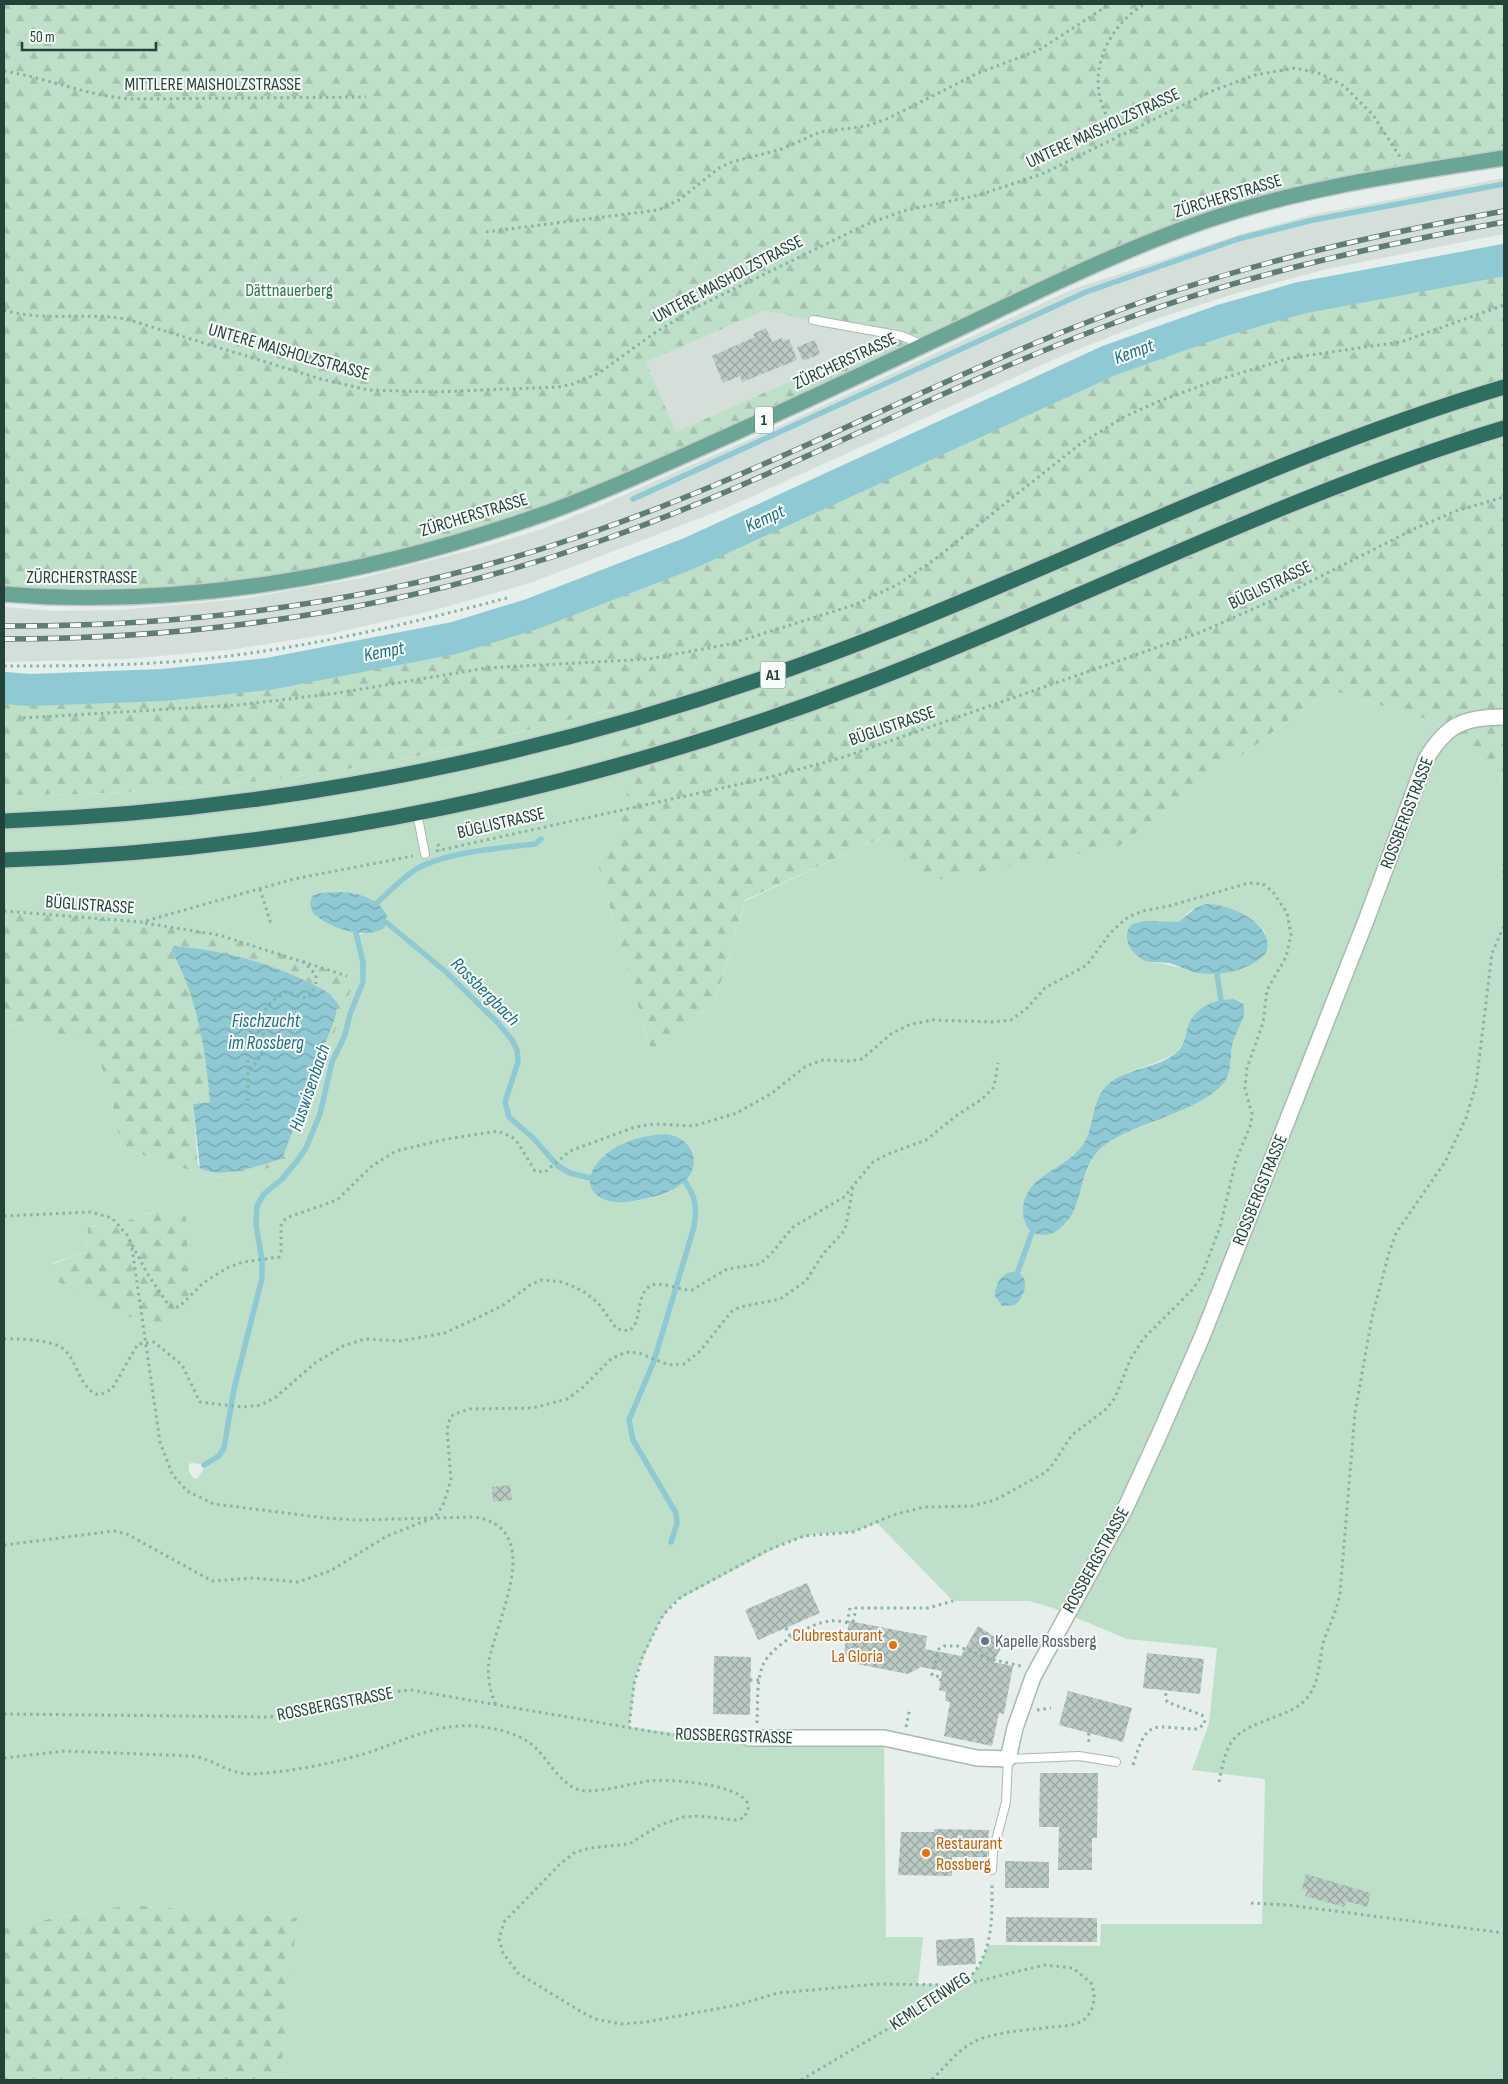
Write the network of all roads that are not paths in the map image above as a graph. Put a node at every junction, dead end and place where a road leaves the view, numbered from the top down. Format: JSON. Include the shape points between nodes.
{"nodes":[{"id":1,"x":1504,"y":158,"type":"edge"},
{"id":2,"x":813,"y":320,"type":"dead end"},
{"id":3,"x":924,"y":346,"type":"junction"},
{"id":4,"x":1504,"y":387,"type":"edge"},
{"id":5,"x":1504,"y":428,"type":"edge"},
{"id":6,"x":4,"y":594,"type":"edge"},
{"id":7,"x":1504,"y":717,"type":"edge"},
{"id":8,"x":417,"y":813,"type":"junction"},
{"id":9,"x":4,"y":821,"type":"edge"},
{"id":10,"x":424,"y":854,"type":"road end"},
{"id":11,"x":4,"y":860,"type":"edge"},
{"id":12,"x":753,"y":1738,"type":"road end"},
{"id":13,"x":1008,"y":1759,"type":"junction"},
{"id":14,"x":1116,"y":1762,"type":"dead end"},
{"id":15,"x":992,"y":1870,"type":"road end"}],
"edges":[{"from":1,"to":3,"type":"main road","name":"ZÜRCHERSTRASSE","number":"1","via":[[1298,194],[1199,223],[1110,259]]},
{"from":2,"to":3,"type":"lane","name":"ZÜRCHERSTRASSE","via":[[902,336]]},
{"from":3,"to":6,"type":"main road","name":"ZÜRCHERSTRASSE","number":"1","via":[[597,493],[507,526],[423,551],[315,574],[204,591],[86,598]]},
{"from":4,"to":9,"type":"highway","number":"A1","via":[[1285,463],[850,647],[742,686],[623,723],[458,764],[308,792],[157,811]]},
{"from":5,"to":8,"type":"highway","number":"A1","via":[[1309,496],[955,648],[791,711],[588,774]]},
{"from":7,"to":13,"type":"street","name":"ROSSBERGSTRASSE","via":[[1462,722],[1442,736],[1426,759],[1367,918],[1205,1328],[1125,1509],[1036,1670]]},
{"from":8,"to":10,"type":"lane"},
{"from":8,"to":11,"type":"highway","number":"A1","via":[[208,845]]},
{"from":12,"to":13,"type":"street","name":"ROSSBERGSTRASSE","via":[[884,1738],[984,1759]]},
{"from":13,"to":14,"type":"lane","via":[[1079,1756]]},
{"from":13,"to":15,"type":"lane","via":[[1006,1802],[993,1852]]}]}
